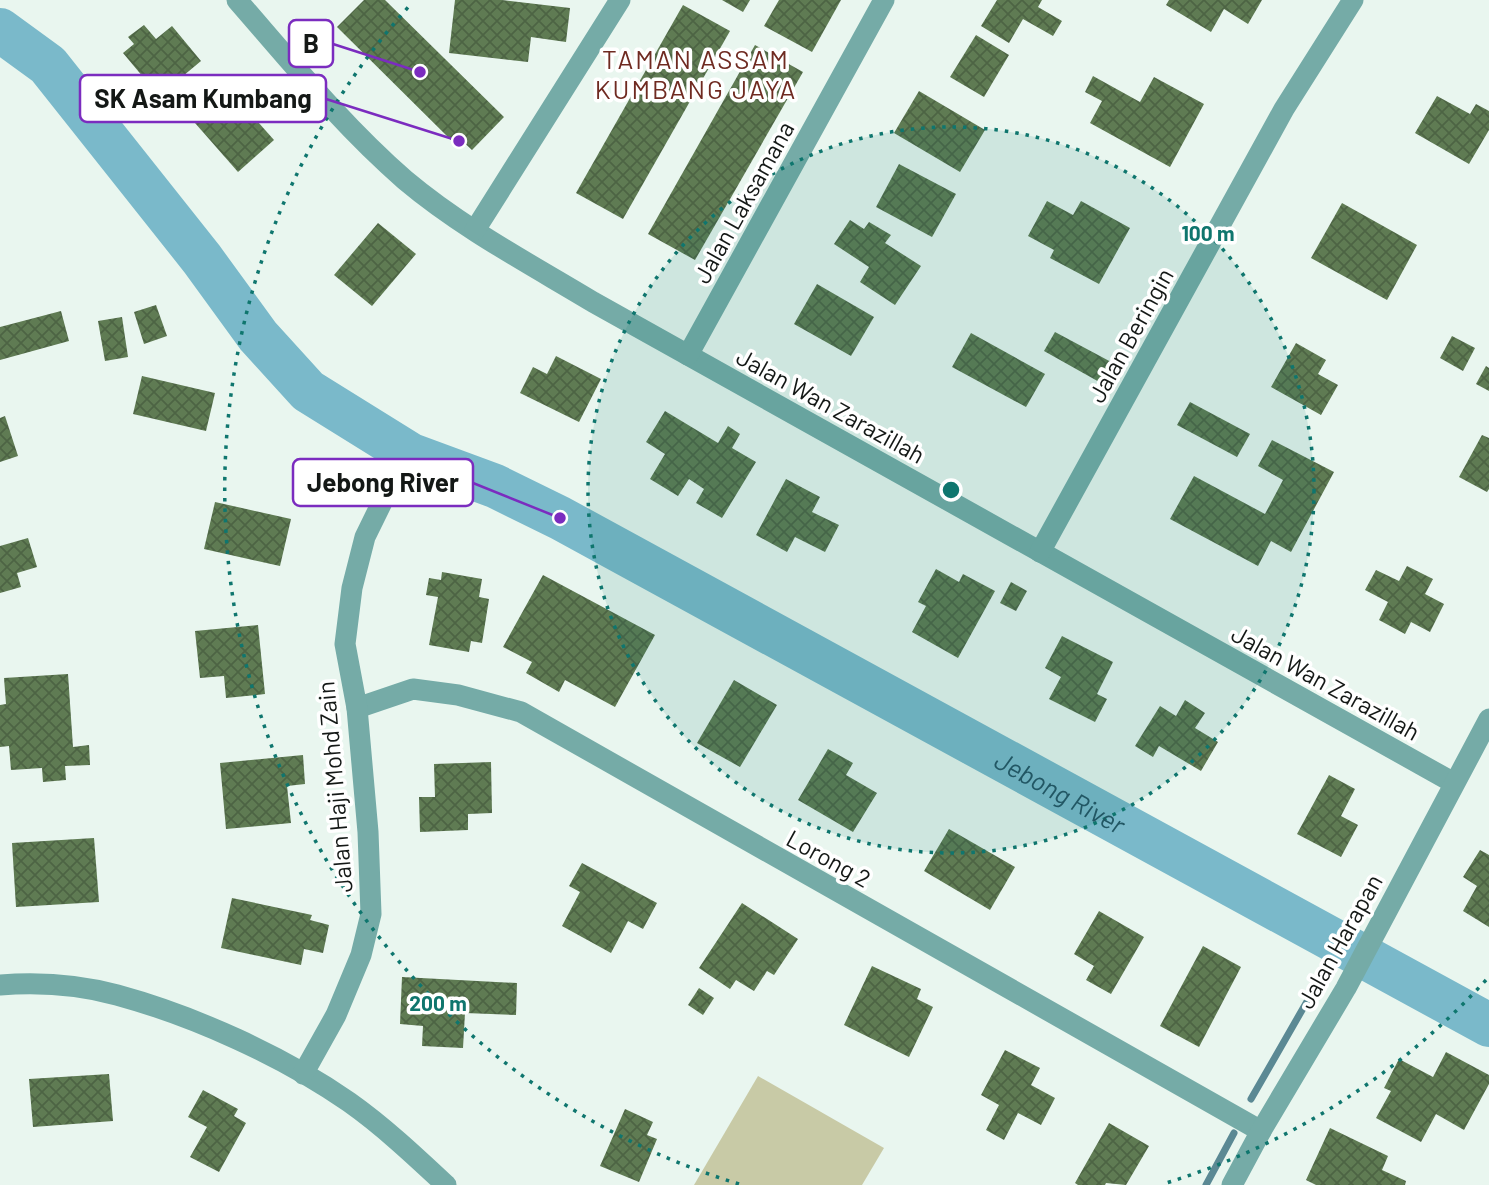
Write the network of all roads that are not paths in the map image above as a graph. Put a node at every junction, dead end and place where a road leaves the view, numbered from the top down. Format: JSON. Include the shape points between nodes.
{"nodes":[{"id":1,"x":237,"y":0,"type":"edge"},
{"id":2,"x":620,"y":0,"type":"edge"},
{"id":3,"x":884,"y":0,"type":"edge"},
{"id":4,"x":1353,"y":0,"type":"edge"},
{"id":5,"x":475,"y":230,"type":"junction"},
{"id":6,"x":688,"y":355,"type":"junction"},
{"id":7,"x":388,"y":488,"type":"dead end"},
{"id":8,"x":1040,"y":552,"type":"junction"},
{"id":9,"x":357,"y":708,"type":"junction"},
{"id":10,"x":1489,"y":719,"type":"edge"},
{"id":11,"x":1454,"y":783,"type":"junction"},
{"id":12,"x":0,"y":985,"type":"edge"},
{"id":13,"x":303,"y":1074,"type":"junction"},
{"id":14,"x":1261,"y":1131,"type":"junction"},
{"id":15,"x":446,"y":1185,"type":"edge"},
{"id":16,"x":1232,"y":1185,"type":"edge"}],
"edges":[{"from":1,"to":5,"type":"street","name":"Jalan Wan Zarazillah","via":[[381,158]]},
{"from":2,"to":5,"type":"street"},
{"from":3,"to":6,"type":"street","name":"Jalan Laksamana"},
{"from":4,"to":8,"type":"street","name":"Jalan Beringin","via":[[1284,109]]},
{"from":5,"to":6,"type":"street","name":"Jalan Wan Zarazillah"},
{"from":6,"to":8,"type":"street","name":"Jalan Wan Zarazillah"},
{"from":7,"to":9,"type":"street","name":"Jalan Haji Mohd Zain","via":[[365,537],[352,588],[345,644]]},
{"from":8,"to":11,"type":"street","name":"Jalan Wan Zarazillah"},
{"from":9,"to":13,"type":"street","name":"Jalan Haji Mohd Zain","via":[[369,832],[371,914],[361,955],[336,1015]]},
{"from":9,"to":14,"type":"street","name":"Lorong 2","via":[[413,689],[458,695],[521,712]]},
{"from":10,"to":11,"type":"street","name":"Jalan Harapan"},
{"from":11,"to":14,"type":"street","name":"Jalan Harapan","via":[[1346,988]]},
{"from":12,"to":13,"type":"street","via":[[59,985],[116,995],[185,1018]]},
{"from":13,"to":15,"type":"street","via":[[349,1102]]},
{"from":14,"to":16,"type":"street","name":"Jalan Harapan"}]}
